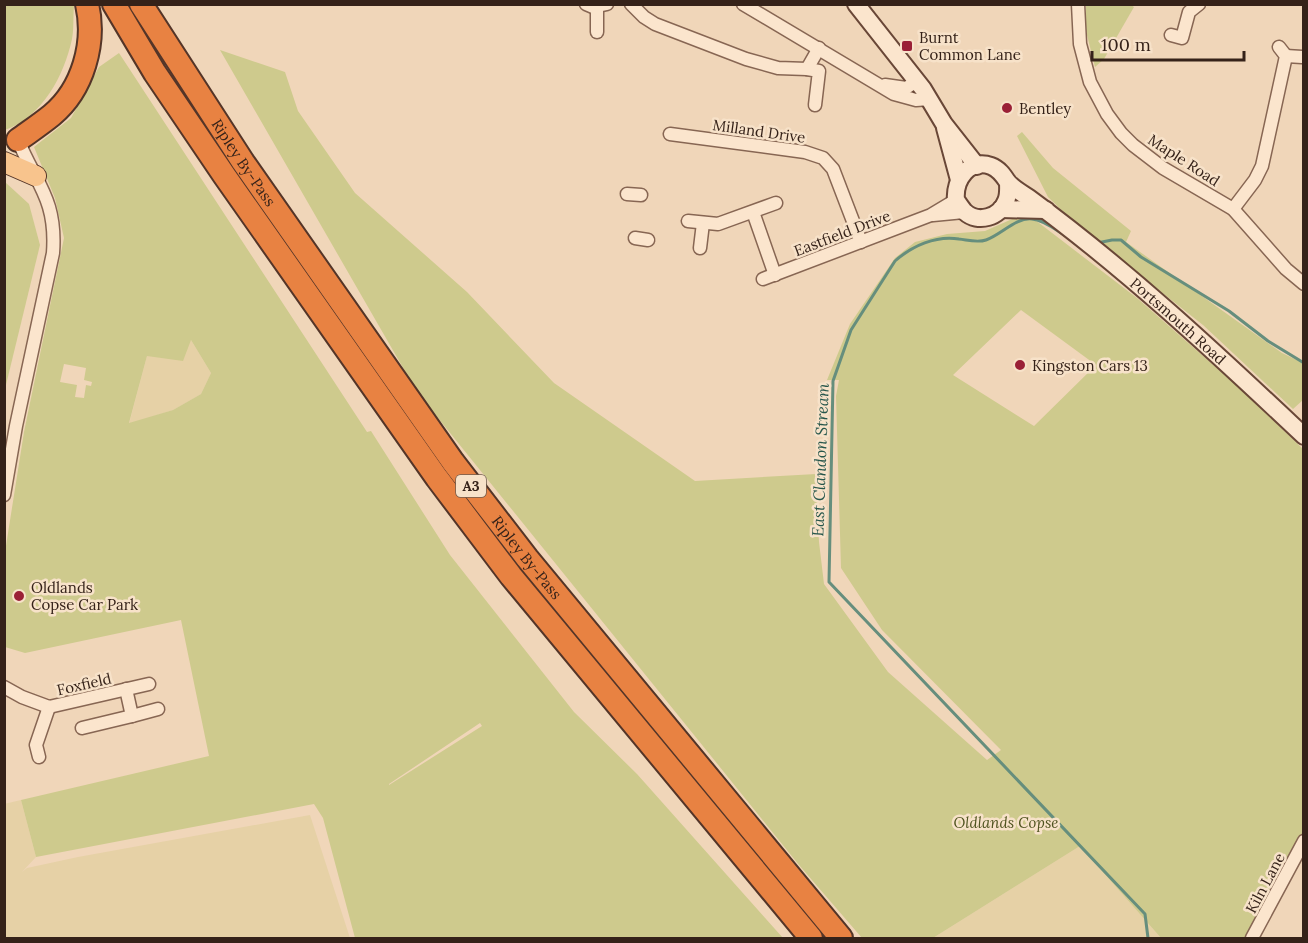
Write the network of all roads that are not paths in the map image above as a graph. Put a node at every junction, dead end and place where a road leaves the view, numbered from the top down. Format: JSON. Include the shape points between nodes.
{"nodes":[{"id":1,"x":87,"y":4,"type":"edge"},
{"id":2,"x":114,"y":4,"type":"edge"},
{"id":3,"x":141,"y":4,"type":"edge"},
{"id":4,"x":631,"y":4,"type":"edge"},
{"id":5,"x":743,"y":4,"type":"edge"},
{"id":6,"x":855,"y":4,"type":"edge"},
{"id":7,"x":1078,"y":4,"type":"edge"},
{"id":8,"x":596,"y":5,"type":"edge"},
{"id":9,"x":1190,"y":7,"type":"edge"},
{"id":10,"x":597,"y":32,"type":"dead end"},
{"id":11,"x":1171,"y":35,"type":"dead end"},
{"id":12,"x":819,"y":48,"type":"junction"},
{"id":13,"x":1302,"y":57,"type":"dead end"},
{"id":14,"x":807,"y":69,"type":"junction"},
{"id":15,"x":917,"y":81,"type":"junction"},
{"id":16,"x":878,"y":83,"type":"junction"},
{"id":17,"x":930,"y":99,"type":"junction"},
{"id":18,"x":815,"y":105,"type":"dead end"},
{"id":19,"x":944,"y":124,"type":"junction"},
{"id":20,"x":670,"y":134,"type":"dead end"},
{"id":21,"x":11,"y":143,"type":"edge"},
{"id":22,"x":4,"y":162,"type":"edge"},
{"id":23,"x":977,"y":166,"type":"junction"},
{"id":24,"x":36,"y":176,"type":"junction"},
{"id":25,"x":959,"y":180,"type":"junction"},
{"id":26,"x":1008,"y":182,"type":"junction"},
{"id":27,"x":627,"y":194,"type":"dead end"},
{"id":28,"x":641,"y":195,"type":"dead end"},
{"id":29,"x":776,"y":203,"type":"dead end"},
{"id":30,"x":960,"y":206,"type":"junction"},
{"id":31,"x":1001,"y":209,"type":"junction"},
{"id":32,"x":1233,"y":209,"type":"junction"},
{"id":33,"x":1047,"y":210,"type":"junction"},
{"id":34,"x":753,"y":212,"type":"junction"},
{"id":35,"x":688,"y":221,"type":"dead end"},
{"id":36,"x":703,"y":224,"type":"junction"},
{"id":37,"x":861,"y":242,"type":"junction"},
{"id":38,"x":700,"y":248,"type":"dead end"},
{"id":39,"x":1304,"y":284,"type":"edge"},
{"id":40,"x":1304,"y":436,"type":"edge"},
{"id":41,"x":4,"y":495,"type":"edge"},
{"id":42,"x":149,"y":684,"type":"dead end"},
{"id":43,"x":4,"y":687,"type":"edge"},
{"id":44,"x":126,"y":689,"type":"junction"},
{"id":45,"x":49,"y":707,"type":"junction"},
{"id":46,"x":158,"y":709,"type":"dead end"},
{"id":47,"x":132,"y":716,"type":"junction"},
{"id":48,"x":82,"y":728,"type":"dead end"},
{"id":49,"x":39,"y":757,"type":"dead end"},
{"id":50,"x":1304,"y":842,"type":"edge"},
{"id":51,"x":810,"y":939,"type":"edge"},
{"id":52,"x":841,"y":939,"type":"edge"},
{"id":53,"x":1252,"y":939,"type":"edge"}],
"edges":[{"from":1,"to":21,"type":"highway","via":[[90,43],[78,80],[53,114]]},
{"from":2,"to":51,"type":"highway","name":"Ripley By-Pass","number":"A3","via":[[224,175],[437,478],[511,576]]},
{"from":3,"to":52,"type":"highway","name":"Ripley By-Pass","number":"A3","via":[[243,162],[453,462],[526,558]]},
{"from":4,"to":14,"type":"street","via":[[655,24],[746,59],[778,68]]},
{"from":5,"to":12,"type":"street"},
{"from":6,"to":15,"type":"main road"},
{"from":7,"to":32,"type":"street","name":"Maple Road","via":[[1084,65],[1114,124],[1148,157]]},
{"from":8,"to":10,"type":"street"},
{"from":9,"to":11,"type":"street","via":[[1182,38]]},
{"from":12,"to":14,"type":"street"},
{"from":12,"to":16,"type":"street"},
{"from":13,"to":32,"type":"street","via":[[1282,52],[1262,166]]},
{"from":14,"to":18,"type":"street","via":[[819,70]]},
{"from":15,"to":16,"type":"street","via":[[906,88]]},
{"from":15,"to":17,"type":"main road"},
{"from":16,"to":17,"type":"street","via":[[903,98]]},
{"from":17,"to":19,"type":"main road"},
{"from":19,"to":23,"type":"main road"},
{"from":19,"to":25,"type":"main road"},
{"from":20,"to":37,"type":"street","name":"Milland Drive","via":[[805,152],[823,158],[833,169]]},
{"from":21,"to":24,"type":"street"},
{"from":22,"to":24,"type":"main road"},
{"from":23,"to":25,"type":"main road","via":[[963,172]]},
{"from":23,"to":26,"type":"main road","name":"Portsmouth Road","via":[[997,169]]},
{"from":24,"to":41,"type":"street","via":[[49,203],[53,253]]},
{"from":25,"to":30,"type":"main road"},
{"from":26,"to":31,"type":"main road","via":[[1008,196]]},
{"from":26,"to":33,"type":"main road","name":"Portsmouth Road"},
{"from":27,"to":28,"type":"street"},
{"from":29,"to":34,"type":"street"},
{"from":30,"to":31,"type":"main road","via":[[973,217],[982,218]]},
{"from":30,"to":37,"type":"street","name":"Eastfield Drive"},
{"from":31,"to":33,"type":"main road"},
{"from":32,"to":39,"type":"street","name":"Maple Road"},
{"from":33,"to":40,"type":"main road","name":"Portsmouth Road","via":[[1186,326]]},
{"from":34,"to":36,"type":"street","via":[[718,224]]},
{"from":34,"to":37,"type":"street","name":"Eastfield Drive","via":[[769,277]]},
{"from":35,"to":36,"type":"street"},
{"from":36,"to":38,"type":"street"},
{"from":42,"to":44,"type":"street","name":"Foxfield"},
{"from":43,"to":45,"type":"street","name":"Foxfield"},
{"from":44,"to":45,"type":"street","name":"Foxfield"},
{"from":44,"to":47,"type":"street","name":"Foxfield"},
{"from":45,"to":49,"type":"street","name":"Foxfield","via":[[36,745]]},
{"from":46,"to":47,"type":"street"},
{"from":47,"to":48,"type":"street"},
{"from":50,"to":53,"type":"street","name":"Kiln Lane"}]}
